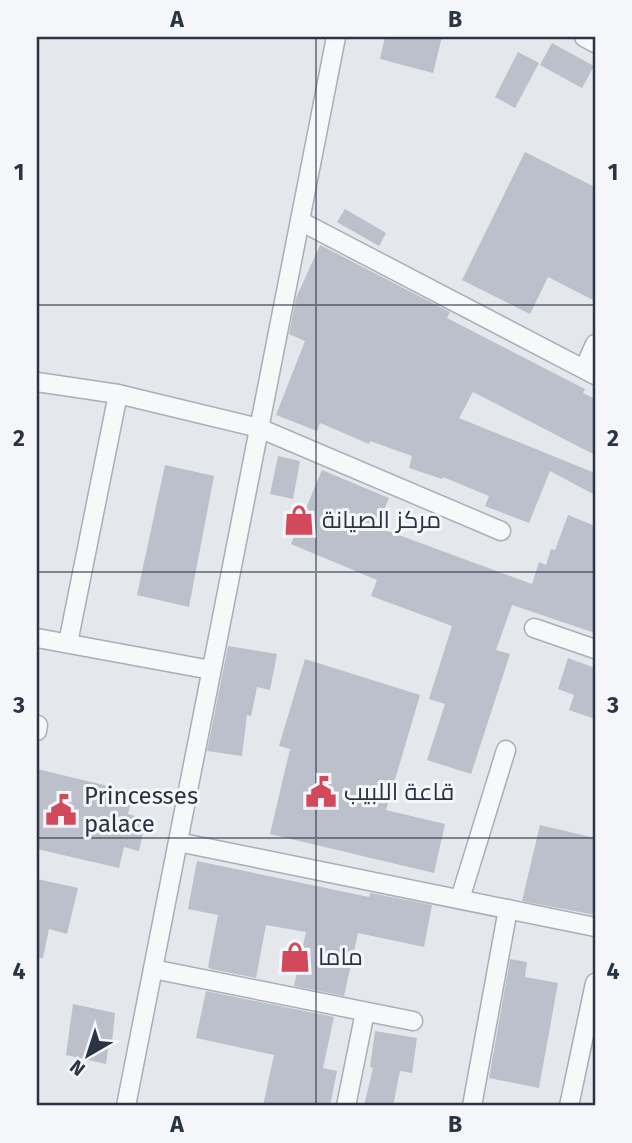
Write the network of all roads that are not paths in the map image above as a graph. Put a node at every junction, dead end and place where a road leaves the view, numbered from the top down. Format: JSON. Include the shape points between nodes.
{"nodes":[{"id":1,"x":336,"y":37,"type":"edge"},
{"id":2,"x":584,"y":37,"type":"edge"},
{"id":3,"x":595,"y":43,"type":"edge"},
{"id":4,"x":300,"y":221,"type":"junction"},
{"id":5,"x":595,"y":344,"type":"edge"},
{"id":6,"x":589,"y":372,"type":"edge"},
{"id":7,"x":37,"y":382,"type":"edge"},
{"id":8,"x":118,"y":394,"type":"junction"},
{"id":9,"x":259,"y":428,"type":"junction"},
{"id":10,"x":501,"y":531,"type":"dead end"},
{"id":11,"x":534,"y":628,"type":"dead end"},
{"id":12,"x":37,"y":638,"type":"edge"},
{"id":13,"x":68,"y":643,"type":"junction"},
{"id":14,"x":595,"y":649,"type":"edge"},
{"id":15,"x":212,"y":670,"type":"junction"},
{"id":16,"x":506,"y":750,"type":"dead end"},
{"id":17,"x":178,"y":842,"type":"junction"},
{"id":18,"x":460,"y":899,"type":"junction"},
{"id":19,"x":508,"y":909,"type":"junction"},
{"id":20,"x":595,"y":927,"type":"edge"},
{"id":21,"x":153,"y":969,"type":"junction"},
{"id":22,"x":595,"y":983,"type":"edge"},
{"id":23,"x":365,"y":1012,"type":"junction"},
{"id":24,"x":413,"y":1021,"type":"dead end"},
{"id":25,"x":126,"y":1106,"type":"edge"},
{"id":26,"x":346,"y":1106,"type":"edge"},
{"id":27,"x":472,"y":1106,"type":"edge"},
{"id":28,"x":569,"y":1106,"type":"edge"}],
"edges":[{"from":1,"to":4,"type":"street"},
{"from":2,"to":3,"type":"street"},
{"from":4,"to":6,"type":"street"},
{"from":4,"to":9,"type":"street"},
{"from":5,"to":6,"type":"street"},
{"from":7,"to":8,"type":"street"},
{"from":8,"to":9,"type":"street"},
{"from":8,"to":13,"type":"street"},
{"from":9,"to":10,"type":"street"},
{"from":9,"to":15,"type":"street"},
{"from":11,"to":14,"type":"street"},
{"from":12,"to":13,"type":"street"},
{"from":13,"to":15,"type":"street"},
{"from":15,"to":17,"type":"street"},
{"from":16,"to":18,"type":"street"},
{"from":17,"to":18,"type":"street"},
{"from":17,"to":21,"type":"street"},
{"from":18,"to":19,"type":"street"},
{"from":19,"to":20,"type":"street"},
{"from":19,"to":27,"type":"street"},
{"from":21,"to":23,"type":"street"},
{"from":21,"to":25,"type":"street"},
{"from":22,"to":28,"type":"street"},
{"from":23,"to":24,"type":"street"},
{"from":23,"to":26,"type":"street"}]}
